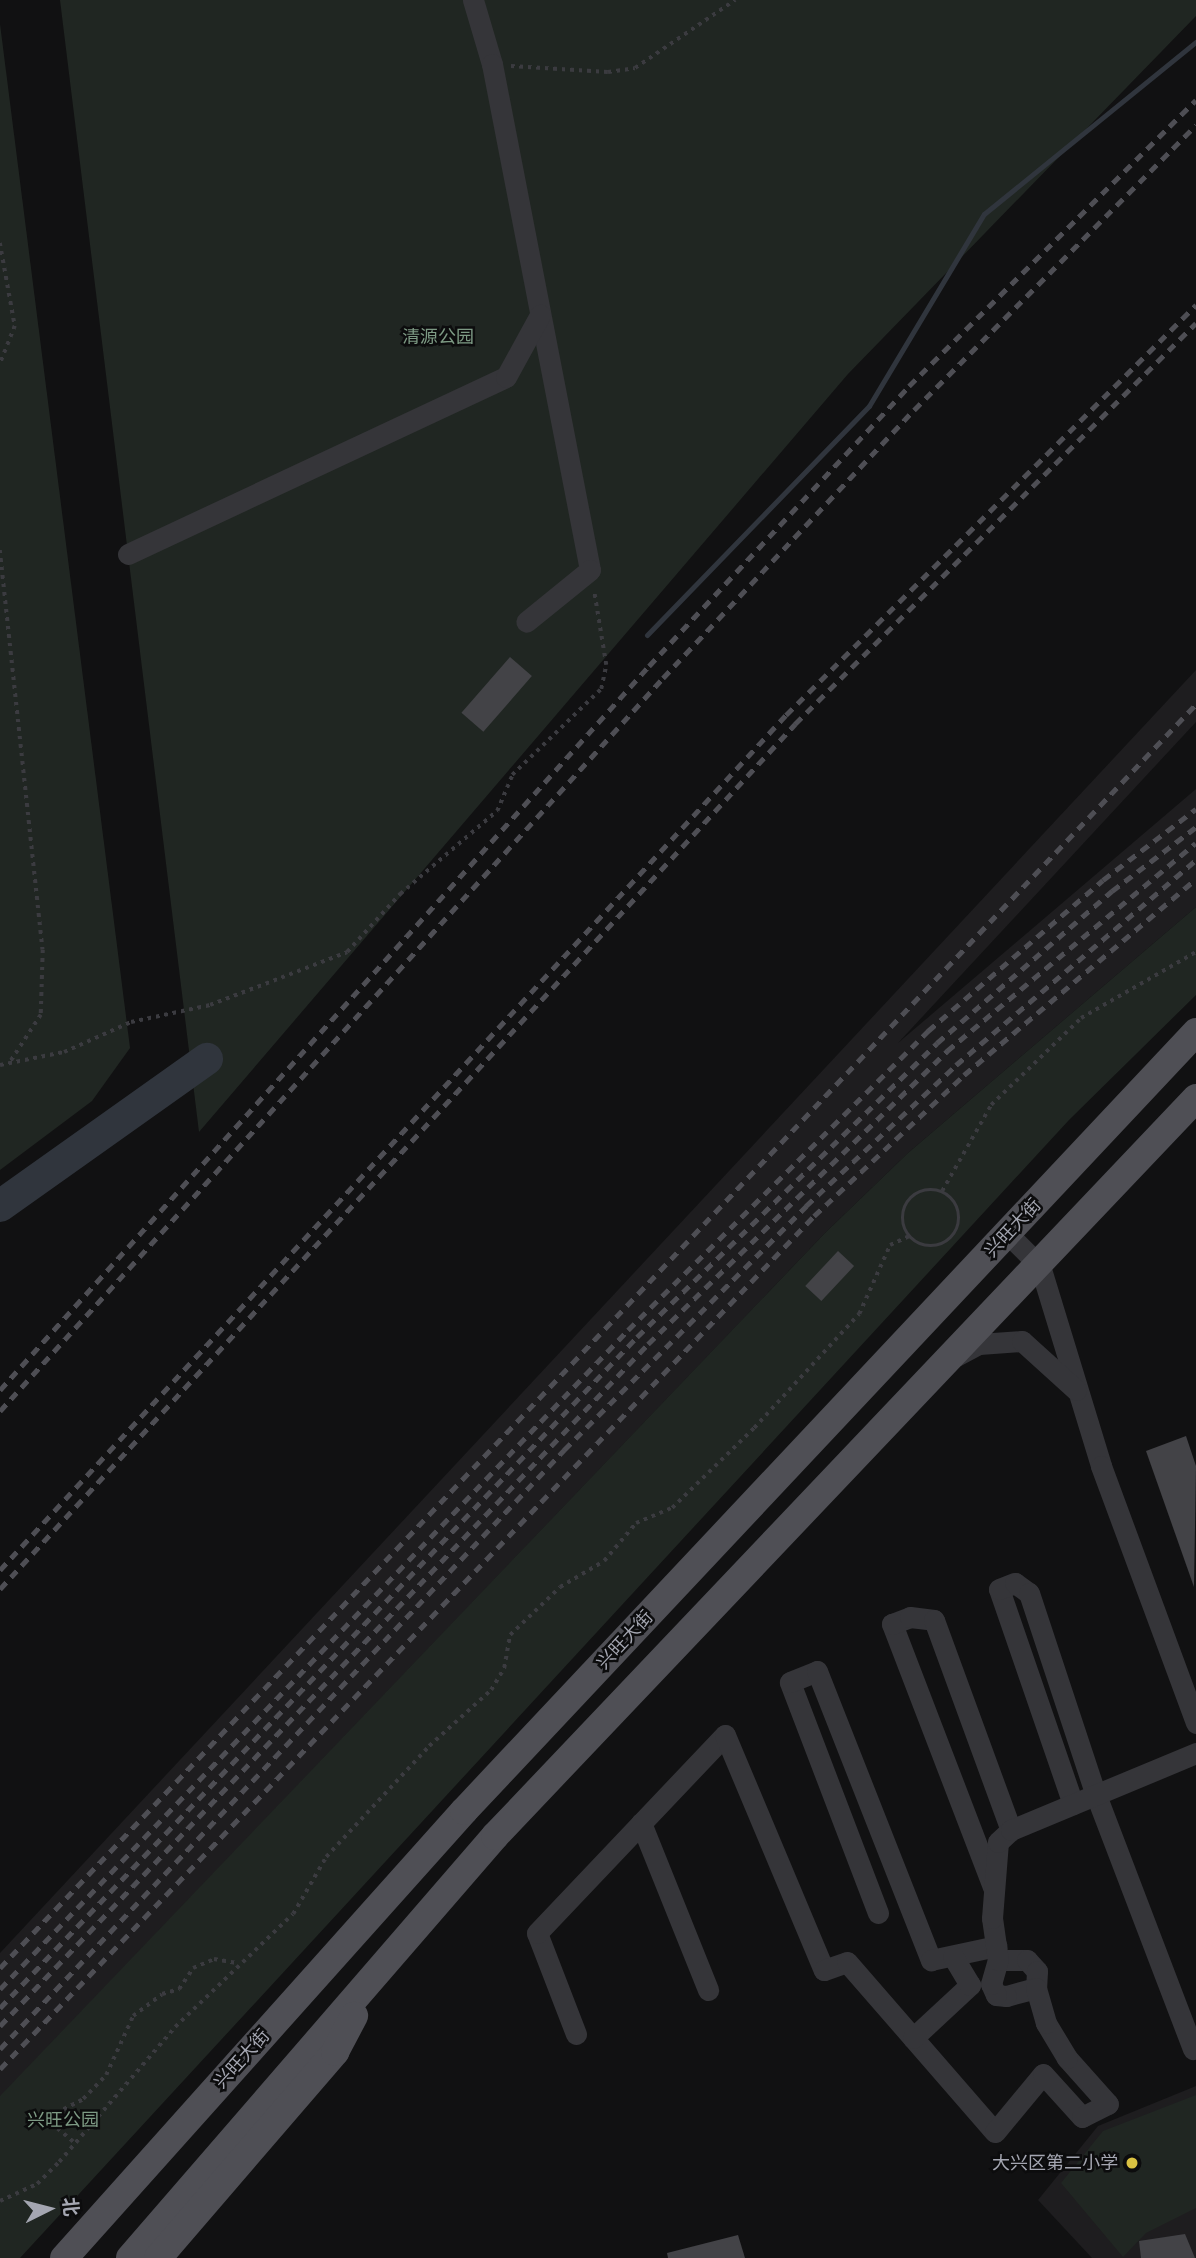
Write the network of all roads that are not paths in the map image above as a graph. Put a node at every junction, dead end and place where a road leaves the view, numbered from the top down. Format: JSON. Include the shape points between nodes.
{"nodes":[{"id":1,"x":473,"y":0,"type":"edge"},
{"id":2,"x":540,"y":315,"type":"junction"},
{"id":3,"x":128,"y":554,"type":"dead end"},
{"id":4,"x":526,"y":622,"type":"dead end"},
{"id":5,"x":1196,"y":1032,"type":"edge"},
{"id":6,"x":1196,"y":1098,"type":"edge"},
{"id":7,"x":1009,"y":1234,"type":"junction"},
{"id":8,"x":1040,"y":1266,"type":"junction"},
{"id":9,"x":951,"y":1359,"type":"junction"},
{"id":10,"x":1079,"y":1394,"type":"junction"},
{"id":11,"x":1194,"y":1710,"type":"edge"},
{"id":12,"x":1196,"y":1753,"type":"edge"},
{"id":13,"x":1096,"y":1795,"type":"junction"},
{"id":14,"x":1073,"y":1804,"type":"junction"},
{"id":15,"x":641,"y":1823,"type":"junction"},
{"id":16,"x":1011,"y":1830,"type":"junction"},
{"id":17,"x":993,"y":1887,"type":"junction"},
{"id":18,"x":878,"y":1913,"type":"dead end"},
{"id":19,"x":998,"y":1953,"type":"junction"},
{"id":20,"x":953,"y":1956,"type":"junction"},
{"id":21,"x":377,"y":1972,"type":"junction"},
{"id":22,"x":1037,"y":1988,"type":"junction"},
{"id":23,"x":708,"y":1990,"type":"dead end"},
{"id":24,"x":576,"y":2034,"type":"dead end"},
{"id":25,"x":913,"y":2038,"type":"junction"},
{"id":26,"x":1192,"y":2049,"type":"dead end"},
{"id":27,"x":64,"y":2258,"type":"edge"},
{"id":28,"x":130,"y":2258,"type":"edge"},
{"id":29,"x":158,"y":2258,"type":"edge"}],
"edges":[{"from":1,"to":2,"type":"street","via":[[492,64]]},
{"from":2,"to":3,"type":"street","via":[[506,377]]},
{"from":2,"to":4,"type":"street","via":[[590,570]]},
{"from":5,"to":7,"type":"main road","name":"兴旺大街"},
{"from":6,"to":8,"type":"main road"},
{"from":7,"to":8,"type":"street"},
{"from":7,"to":27,"type":"main road","name":"兴旺大街","via":[[464,1811]]},
{"from":8,"to":9,"type":"main road"},
{"from":8,"to":10,"type":"street"},
{"from":9,"to":10,"type":"street","via":[[979,1344],[1022,1341]]},
{"from":9,"to":21,"type":"main road","via":[[495,1836]]},
{"from":10,"to":11,"type":"street"},
{"from":12,"to":13,"type":"street"},
{"from":13,"to":14,"type":"street"},
{"from":13,"to":14,"type":"street","via":[[1029,1593],[1015,1583],[999,1589]]},
{"from":13,"to":26,"type":"street"},
{"from":14,"to":16,"type":"street"},
{"from":15,"to":23,"type":"street"},
{"from":15,"to":24,"type":"street","via":[[537,1933]]},
{"from":15,"to":25,"type":"street","via":[[725,1735],[824,1970],[847,1962]]},
{"from":16,"to":17,"type":"street","via":[[998,1842]]},
{"from":16,"to":17,"type":"street","via":[[933,1620],[910,1617],[892,1624]]},
{"from":17,"to":19,"type":"street"},
{"from":18,"to":20,"type":"street","via":[[790,1682],[817,1671],[931,1961]]},
{"from":19,"to":20,"type":"street"},
{"from":19,"to":22,"type":"street","via":[[1027,1960],[1037,1971]]},
{"from":19,"to":22,"type":"street","via":[[991,1970],[996,1994],[1026,1994]]},
{"from":20,"to":25,"type":"street","via":[[970,1985]]},
{"from":21,"to":28,"type":"main road"},
{"from":21,"to":29,"type":"main road","via":[[335,2052]]},
{"from":22,"to":25,"type":"street","via":[[1046,2023],[1068,2059],[1108,2104],[1082,2117],[1043,2074],[995,2132]]}]}
